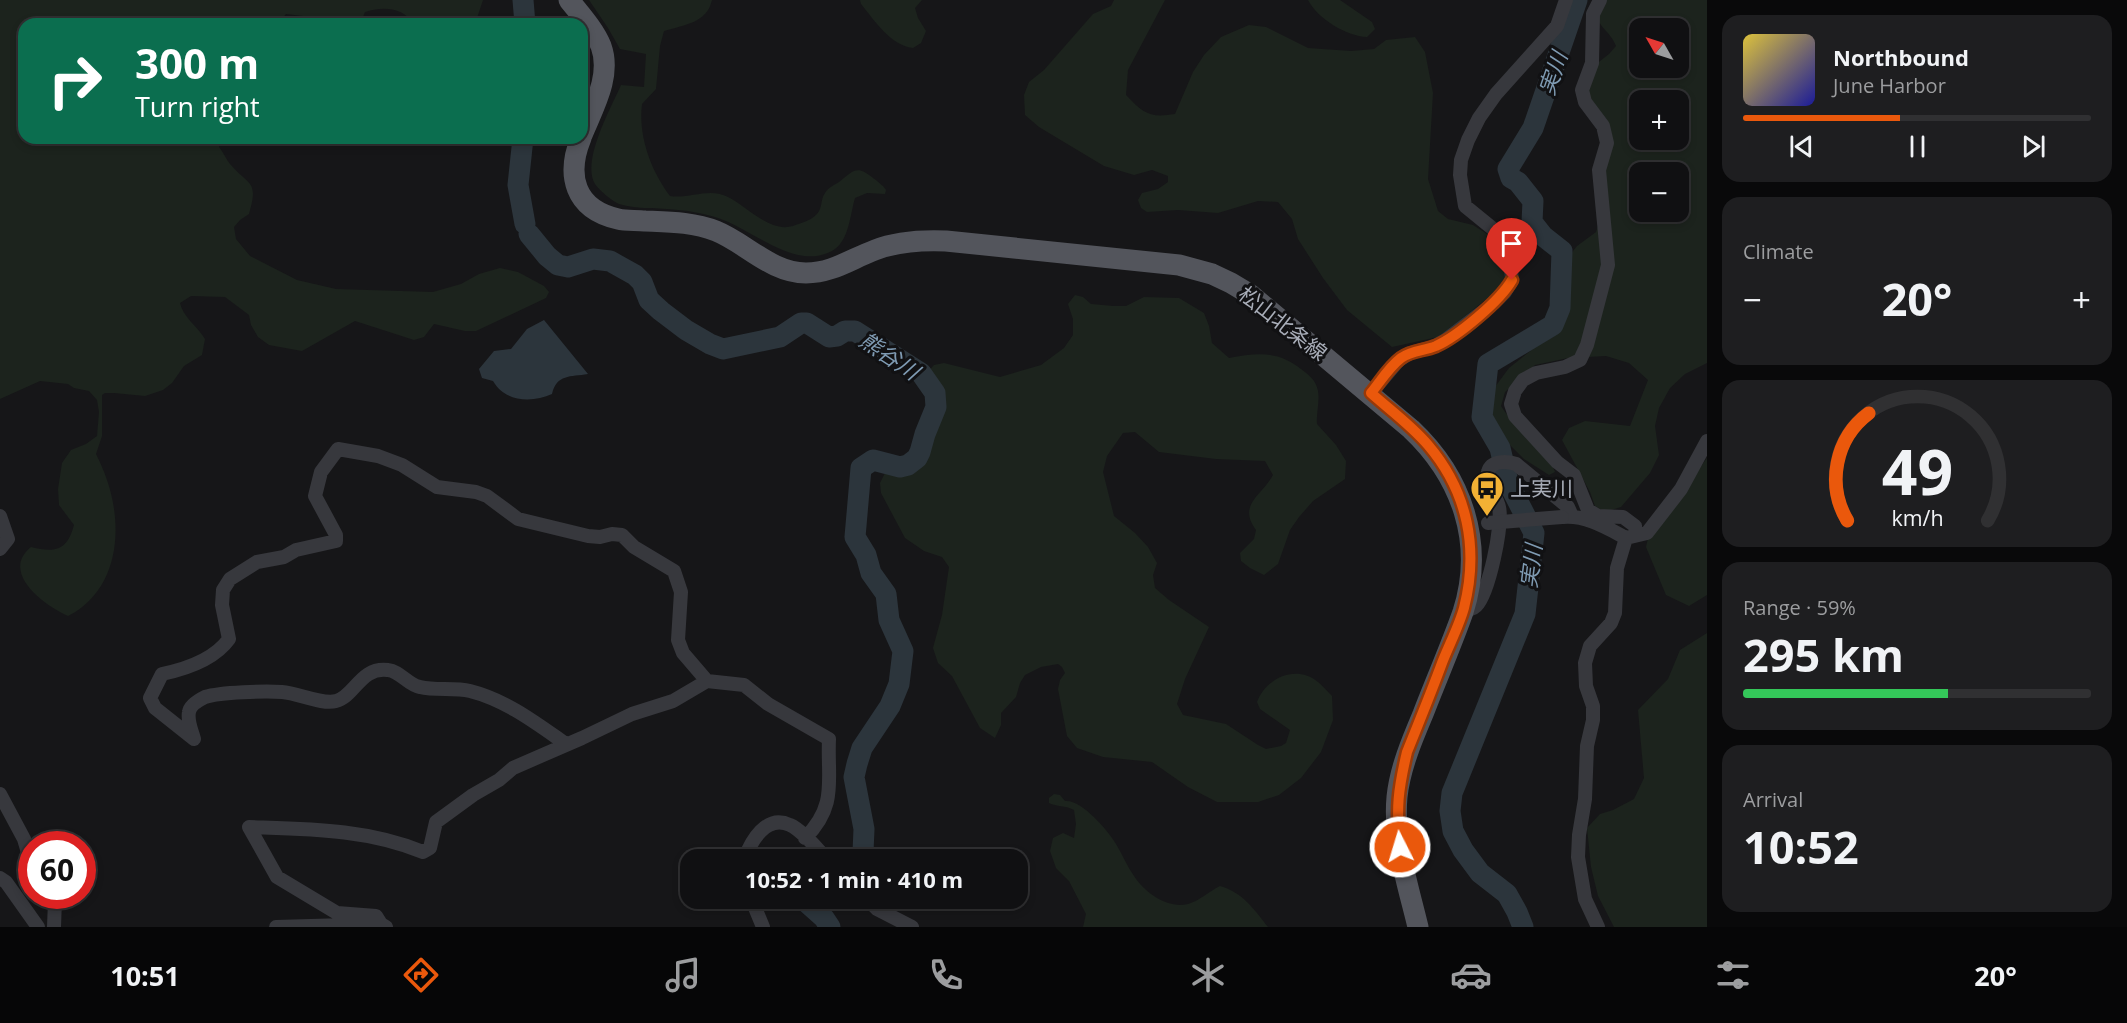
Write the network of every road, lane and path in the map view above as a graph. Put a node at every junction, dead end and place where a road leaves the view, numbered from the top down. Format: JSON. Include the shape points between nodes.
{"nodes":[{"id":1,"x":569,"y":0,"type":"edge"},
{"id":2,"x":1566,"y":0,"type":"edge"},
{"id":3,"x":1600,"y":0,"type":"edge"},
{"id":4,"x":583,"y":18,"type":"edge"},
{"id":5,"x":588,"y":25,"type":"edge"},
{"id":6,"x":588,"y":120,"type":"edge"},
{"id":7,"x":579,"y":144,"type":"edge"},
{"id":8,"x":1371,"y":393,"type":"junction"},
{"id":9,"x":1707,"y":441,"type":"edge"},
{"id":10,"x":0,"y":516,"type":"edge"},
{"id":11,"x":1567,"y":517,"type":"junction"},
{"id":12,"x":1478,"y":523,"type":"junction"},
{"id":13,"x":1631,"y":537,"type":"junction"},
{"id":14,"x":0,"y":549,"type":"edge"},
{"id":15,"x":1463,"y":610,"type":"junction"},
{"id":16,"x":707,"y":681,"type":"junction"},
{"id":17,"x":566,"y":744,"type":"junction"},
{"id":18,"x":0,"y":794,"type":"edge"},
{"id":19,"x":20,"y":831,"type":"edge"},
{"id":20,"x":805,"y":838,"type":"junction"},
{"id":21,"x":748,"y":849,"type":"edge"},
{"id":22,"x":816,"y":849,"type":"edge"},
{"id":23,"x":0,"y":878,"type":"edge"},
{"id":24,"x":55,"y":909,"type":"edge"},
{"id":25,"x":755,"y":909,"type":"edge"},
{"id":26,"x":877,"y":909,"type":"edge"},
{"id":27,"x":384,"y":926,"type":"edge"},
{"id":28,"x":38,"y":927,"type":"edge"},
{"id":29,"x":54,"y":927,"type":"edge"},
{"id":30,"x":276,"y":927,"type":"edge"},
{"id":31,"x":763,"y":927,"type":"edge"},
{"id":32,"x":912,"y":927,"type":"edge"},
{"id":33,"x":1418,"y":927,"type":"edge"},
{"id":34,"x":1598,"y":927,"type":"edge"}],
"edges":[{"from":1,"to":4,"type":"main road","name":"松山北条線"},
{"from":2,"to":8,"type":"street","via":[[1557,26],[1503,85],[1479,118],[1461,160],[1465,206],[1503,237],[1509,250],[1512,280],[1494,303],[1444,342],[1410,352],[1399,360]]},
{"from":3,"to":13,"type":"street","via":[[1593,14],[1592,63],[1582,90],[1585,102],[1603,126],[1607,143],[1599,170],[1608,265],[1580,360],[1523,380],[1511,404],[1515,416],[1574,475],[1588,510],[1598,516],[1623,518],[1635,526]]},
{"from":5,"to":6,"type":"main road","name":"松山北条線","via":[[605,59],[601,87]]},
{"from":7,"to":8,"type":"main road","name":"松山北条線","via":[[573,177],[589,204],[613,217],[700,226],[731,238],[772,264],[803,273],[833,269],[874,250],[918,240],[1179,265],[1212,274],[1251,295]]},
{"from":8,"to":12,"type":"main road","name":"松山北条線","via":[[1428,444]]},
{"from":9,"to":13,"type":"street","via":[[1681,489],[1647,533]]},
{"from":10,"to":14,"type":"street","via":[[8,539]]},
{"from":11,"to":12,"type":"street","bridge":true},
{"from":11,"to":13,"type":"street","via":[[1599,523]]},
{"from":11,"to":15,"type":"street","via":[[1568,507],[1516,464],[1502,462],[1487,473],[1499,507],[1498,537],[1484,594],[1476,606]]},
{"from":12,"to":15,"type":"main road","name":"松山北条線"},
{"from":13,"to":34,"type":"street","via":[[1617,568],[1615,613],[1590,646],[1585,663],[1593,720],[1587,746],[1578,857],[1585,899]]},
{"from":15,"to":33,"type":"main road","name":"松山北条線","via":[[1407,752],[1397,796],[1400,847]]},
{"from":16,"to":17,"type":"street","via":[[673,701],[632,714]]},
{"from":16,"to":17,"type":"street","via":[[683,653],[678,640],[681,592],[674,572],[622,535],[588,536],[518,519],[487,496],[437,487],[402,465],[338,449],[321,472],[315,496],[336,541],[256,562],[230,579],[223,590],[222,605],[230,639],[223,649],[206,659],[162,675],[150,698],[155,708],[194,739],[189,713],[191,706],[204,698],[283,692],[333,702],[342,699],[361,678],[381,669],[392,670],[420,687],[469,691],[498,700]]},
{"from":16,"to":20,"type":"street","via":[[744,685],[768,704],[829,739],[829,798],[817,826]]},
{"from":17,"to":27,"type":"street","via":[[513,768],[450,811],[436,822],[430,848],[423,852],[372,836],[249,827],[277,877],[337,913],[376,916]]},
{"from":18,"to":19,"type":"street"},
{"from":20,"to":21,"type":"street","via":[[791,825],[777,821],[764,827]]},
{"from":20,"to":22,"type":"street"},
{"from":23,"to":28,"type":"street"},
{"from":24,"to":29,"type":"street"},
{"from":25,"to":31,"type":"street"},
{"from":26,"to":32,"type":"street"},
{"from":27,"to":30,"type":"street"}]}
